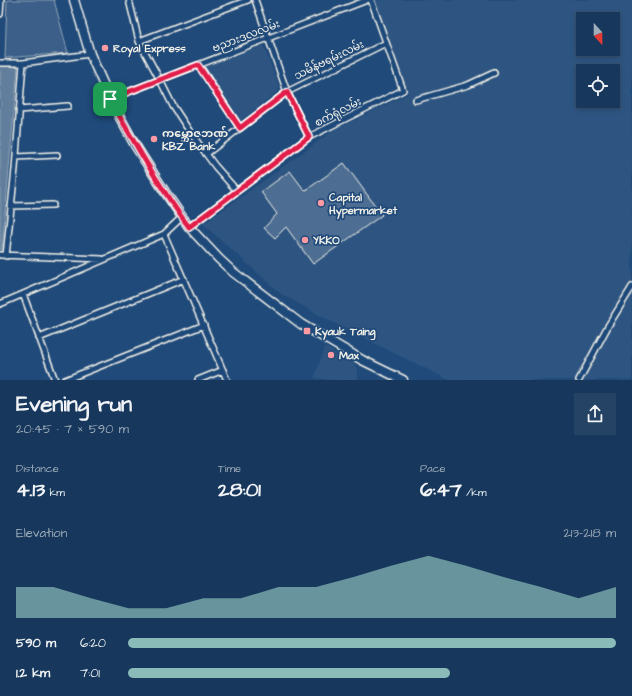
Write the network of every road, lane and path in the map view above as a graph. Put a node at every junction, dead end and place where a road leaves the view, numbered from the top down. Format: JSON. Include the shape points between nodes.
{"nodes":[{"id":1,"x":1,"y":0,"type":"edge"},
{"id":2,"x":74,"y":0,"type":"edge"},
{"id":3,"x":129,"y":0,"type":"edge"},
{"id":4,"x":248,"y":0,"type":"edge"},
{"id":5,"x":255,"y":0,"type":"edge"},
{"id":6,"x":367,"y":0,"type":"edge"},
{"id":7,"x":371,"y":0,"type":"edge"},
{"id":8,"x":0,"y":14,"type":"edge"},
{"id":9,"x":268,"y":38,"type":"junction"},
{"id":10,"x":139,"y":41,"type":"junction"},
{"id":11,"x":386,"y":44,"type":"junction"},
{"id":12,"x":90,"y":54,"type":"junction"},
{"id":13,"x":0,"y":63,"type":"edge"},
{"id":14,"x":23,"y":63,"type":"junction"},
{"id":15,"x":198,"y":65,"type":"junction"},
{"id":16,"x":494,"y":73,"type":"dead end"},
{"id":17,"x":160,"y":80,"type":"junction"},
{"id":18,"x":287,"y":92,"type":"junction"},
{"id":19,"x":110,"y":99,"type":"junction"},
{"id":20,"x":416,"y":100,"type":"dead end"},
{"id":21,"x":68,"y":106,"type":"dead end"},
{"id":22,"x":19,"y":110,"type":"junction"},
{"id":23,"x":240,"y":128,"type":"junction"},
{"id":24,"x":309,"y":137,"type":"junction"},
{"id":25,"x":206,"y":154,"type":"junction"},
{"id":26,"x":57,"y":155,"type":"dead end"},
{"id":27,"x":16,"y":157,"type":"junction"},
{"id":28,"x":237,"y":191,"type":"junction"},
{"id":29,"x":54,"y":205,"type":"dead end"},
{"id":30,"x":11,"y":206,"type":"junction"},
{"id":31,"x":182,"y":217,"type":"junction"},
{"id":32,"x":189,"y":227,"type":"junction"},
{"id":33,"x":164,"y":234,"type":"junction"},
{"id":34,"x":0,"y":255,"type":"edge"},
{"id":35,"x":6,"y":256,"type":"junction"},
{"id":36,"x":106,"y":259,"type":"junction"},
{"id":37,"x":184,"y":279,"type":"junction"},
{"id":38,"x":632,"y":287,"type":"edge"},
{"id":39,"x":23,"y":294,"type":"junction"},
{"id":40,"x":0,"y":304,"type":"edge"},
{"id":41,"x":204,"y":325,"type":"junction"},
{"id":42,"x":39,"y":338,"type":"junction"},
{"id":43,"x":223,"y":370,"type":"junction"},
{"id":44,"x":56,"y":380,"type":"edge"},
{"id":45,"x":65,"y":380,"type":"edge"},
{"id":46,"x":198,"y":380,"type":"edge"},
{"id":47,"x":227,"y":380,"type":"edge"},
{"id":48,"x":403,"y":380,"type":"edge"},
{"id":49,"x":579,"y":380,"type":"edge"}],
"edges":[{"from":1,"to":8,"type":"street"},
{"from":2,"to":12,"type":"main road"},
{"from":3,"to":10,"type":"street"},
{"from":4,"to":10,"type":"street"},
{"from":5,"to":9,"type":"street"},
{"from":6,"to":9,"type":"street","name":"ဗညားဒလလမ်း"},
{"from":7,"to":11,"type":"street"},
{"from":9,"to":15,"type":"street","name":"ဗညားဒလလမ်း"},
{"from":9,"to":18,"type":"street"},
{"from":10,"to":17,"type":"street"},
{"from":11,"to":18,"type":"street","name":"သမိန်ဗရမ်းလမ်း"},
{"from":11,"to":24,"type":"street","name":"စက်ရုံလမ်း","via":[[403,90]]},
{"from":12,"to":14,"type":"street"},
{"from":12,"to":19,"type":"main road"},
{"from":13,"to":14,"type":"street"},
{"from":14,"to":22,"type":"street"},
{"from":15,"to":17,"type":"street","name":"ဗညားဒလလမ်း"},
{"from":15,"to":23,"type":"street"},
{"from":16,"to":20,"type":"street","via":[[468,85]]},
{"from":17,"to":19,"type":"street","name":"ဗညားဒလလမ်း"},
{"from":17,"to":25,"type":"street","via":[[173,106]]},
{"from":18,"to":23,"type":"street","name":"သမိန်ဗရမ်းလမ်း"},
{"from":18,"to":24,"type":"street"},
{"from":19,"to":31,"type":"main road","via":[[135,145]]},
{"from":21,"to":22,"type":"street"},
{"from":22,"to":27,"type":"street"},
{"from":23,"to":25,"type":"street","name":"သမိန်ဗရမ်းလမ်း"},
{"from":24,"to":28,"type":"street","name":"စက်ရုံလမ်း"},
{"from":25,"to":28,"type":"street"},
{"from":26,"to":27,"type":"street"},
{"from":27,"to":30,"type":"street"},
{"from":28,"to":32,"type":"street","name":"စက်ရုံလမ်း"},
{"from":29,"to":30,"type":"street"},
{"from":30,"to":35,"type":"street"},
{"from":31,"to":32,"type":"main road"},
{"from":31,"to":33,"type":"street"},
{"from":32,"to":48,"type":"main road","via":[[233,272],[301,324],[362,360]]},
{"from":33,"to":36,"type":"street"},
{"from":33,"to":37,"type":"street"},
{"from":34,"to":35,"type":"street"},
{"from":35,"to":36,"type":"street"},
{"from":36,"to":39,"type":"street"},
{"from":37,"to":41,"type":"street"},
{"from":37,"to":42,"type":"street"},
{"from":38,"to":49,"type":"street"},
{"from":39,"to":40,"type":"street"},
{"from":39,"to":42,"type":"street"},
{"from":41,"to":43,"type":"street"},
{"from":41,"to":45,"type":"street"},
{"from":42,"to":44,"type":"street"},
{"from":43,"to":46,"type":"street"},
{"from":43,"to":47,"type":"street"}]}
